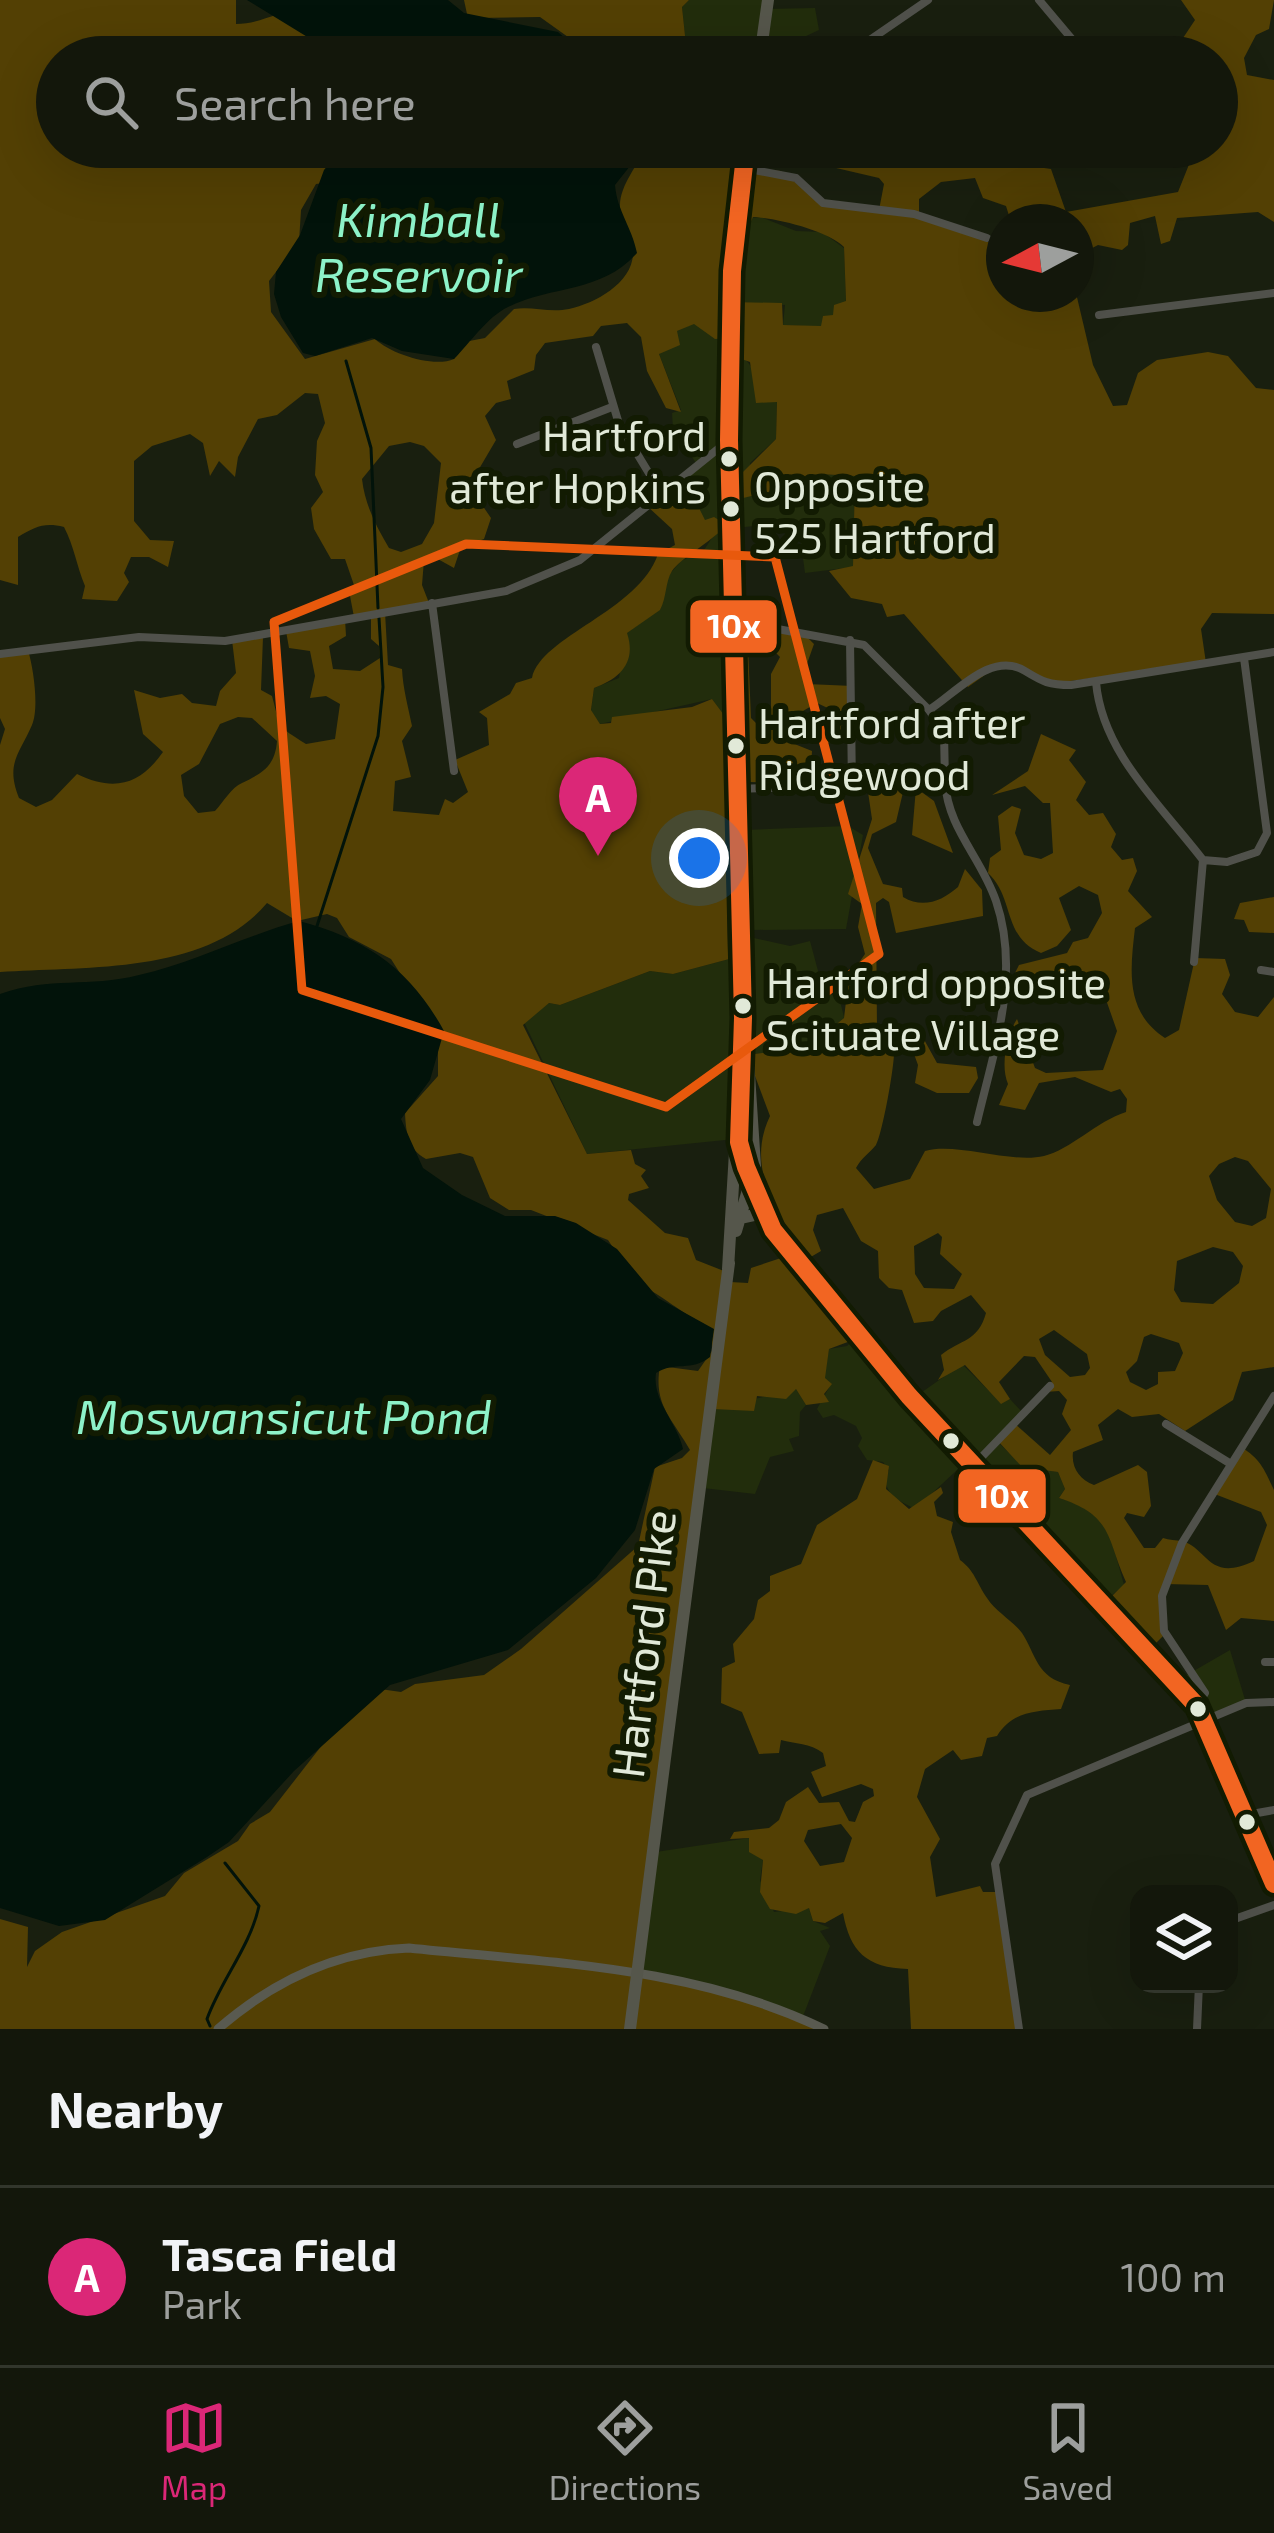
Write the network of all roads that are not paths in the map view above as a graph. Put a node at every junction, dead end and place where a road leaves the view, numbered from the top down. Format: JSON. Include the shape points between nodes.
{"nodes":[{"id":1,"x":768,"y":0,"type":"edge"},
{"id":2,"x":928,"y":0,"type":"edge"},
{"id":3,"x":1039,"y":0,"type":"edge"},
{"id":4,"x":763,"y":36,"type":"edge"},
{"id":5,"x":876,"y":36,"type":"edge"},
{"id":6,"x":1070,"y":36,"type":"edge"},
{"id":7,"x":742,"y":168,"type":"joint"},
{"id":8,"x":986,"y":238,"type":"edge"},
{"id":9,"x":1274,"y":293,"type":"edge"},
{"id":10,"x":1099,"y":315,"type":"dead end"},
{"id":11,"x":596,"y":347,"type":"dead end"},
{"id":12,"x":612,"y":407,"type":"junction"},
{"id":13,"x":729,"y":440,"type":"junction"},
{"id":14,"x":517,"y":445,"type":"dead end"},
{"id":15,"x":662,"y":493,"type":"junction"},
{"id":16,"x":432,"y":603,"type":"junction"},
{"id":17,"x":733,"y":621,"type":"junction"},
{"id":18,"x":850,"y":640,"type":"junction"},
{"id":19,"x":1274,"y":652,"type":"edge"},
{"id":20,"x":0,"y":653,"type":"edge"},
{"id":21,"x":1244,"y":658,"type":"junction"},
{"id":22,"x":1096,"y":682,"type":"junction"},
{"id":23,"x":929,"y":710,"type":"junction"},
{"id":24,"x":454,"y":771,"type":"dead end"},
{"id":25,"x":945,"y":782,"type":"junction"},
{"id":26,"x":852,"y":786,"type":"junction"},
{"id":27,"x":737,"y":789,"type":"junction"},
{"id":28,"x":1203,"y":860,"type":"junction"},
{"id":29,"x":1194,"y":962,"type":"dead end"},
{"id":30,"x":1261,"y":970,"type":"dead end"},
{"id":31,"x":1274,"y":972,"type":"edge"},
{"id":32,"x":743,"y":1018,"type":"junction"},
{"id":33,"x":977,"y":1122,"type":"dead end"},
{"id":34,"x":739,"y":1142,"type":"junction"},
{"id":35,"x":755,"y":1166,"type":"junction"},
{"id":36,"x":750,"y":1182,"type":"junction"},
{"id":37,"x":763,"y":1213,"type":"junction"},
{"id":38,"x":740,"y":1219,"type":"junction"},
{"id":39,"x":804,"y":1265,"type":"junction"},
{"id":40,"x":728,"y":1269,"type":"junction"},
{"id":41,"x":1050,"y":1386,"type":"dead end"},
{"id":42,"x":1274,"y":1396,"type":"edge"},
{"id":43,"x":1166,"y":1424,"type":"dead end"},
{"id":44,"x":1231,"y":1464,"type":"junction"},
{"id":45,"x":973,"y":1466,"type":"junction"},
{"id":46,"x":1274,"y":1702,"type":"edge"},
{"id":47,"x":1197,"y":1706,"type":"junction"},
{"id":48,"x":1206,"y":1721,"type":"junction"},
{"id":49,"x":1274,"y":1810,"type":"edge"},
{"id":50,"x":1246,"y":1815,"type":"junction"},
{"id":51,"x":1274,"y":1884,"type":"edge"},
{"id":52,"x":1274,"y":1905,"type":"edge"},
{"id":53,"x":1238,"y":1918,"type":"edge"},
{"id":54,"x":637,"y":1972,"type":"junction"},
{"id":55,"x":1199,"y":1993,"type":"edge"},
{"id":56,"x":218,"y":2029,"type":"edge"},
{"id":57,"x":630,"y":2029,"type":"edge"},
{"id":58,"x":824,"y":2029,"type":"edge"},
{"id":59,"x":1019,"y":2029,"type":"edge"},
{"id":60,"x":1197,"y":2029,"type":"edge"}],
"edges":[{"from":1,"to":4,"type":"highway"},
{"from":2,"to":5,"type":"street"},
{"from":3,"to":6,"type":"street"},
{"from":7,"to":8,"type":"street","via":[[796,178],[823,203],[914,214]]},
{"from":7,"to":13,"type":"highway","name":"Hartford Pike"},
{"from":9,"to":10,"type":"street"},
{"from":11,"to":12,"type":"street"},
{"from":12,"to":14,"type":"street"},
{"from":12,"to":15,"type":"street"},
{"from":13,"to":15,"type":"street"},
{"from":13,"to":17,"type":"highway","name":"Hartford Pike"},
{"from":15,"to":16,"type":"street","via":[[549,577]]},
{"from":16,"to":20,"type":"street","via":[[225,641],[139,637]]},
{"from":16,"to":24,"type":"street"},
{"from":17,"to":18,"type":"street"},
{"from":17,"to":27,"type":"highway","name":"Hartford Pike"},
{"from":18,"to":23,"type":"street"},
{"from":18,"to":26,"type":"street"},
{"from":19,"to":21,"type":"street"},
{"from":21,"to":22,"type":"street"},
{"from":21,"to":28,"type":"street","via":[[1267,833],[1245,858]]},
{"from":22,"to":23,"type":"street","via":[[1048,686],[1008,664],[993,665]]},
{"from":22,"to":28,"type":"street","via":[[1107,732]]},
{"from":23,"to":25,"type":"street","via":[[944,733]]},
{"from":25,"to":26,"type":"street"},
{"from":25,"to":33,"type":"street","via":[[952,822],[996,902],[1008,976]]},
{"from":26,"to":27,"type":"street"},
{"from":27,"to":32,"type":"highway","name":"Hartford Pike"},
{"from":28,"to":29,"type":"street"},
{"from":30,"to":31,"type":"street"},
{"from":32,"to":34,"type":"highway","name":"Hartford Pike"},
{"from":32,"to":35,"type":"highway","name":"Hartford Pike"},
{"from":34,"to":36,"type":"main road"},
{"from":34,"to":40,"type":"highway","name":"Hartford Pike"},
{"from":35,"to":36,"type":"highway","name":"Hartford Pike"},
{"from":35,"to":39,"type":"main road","via":[[773,1216]]},
{"from":36,"to":37,"type":"main road"},
{"from":36,"to":38,"type":"highway","name":"Hartford Pike"},
{"from":37,"to":38,"type":"highway"},
{"from":37,"to":39,"type":"main road"},
{"from":38,"to":40,"type":"highway","name":"Hartford Pike"},
{"from":39,"to":45,"type":"main road"},
{"from":40,"to":54,"type":"highway","name":"Hartford Pike"},
{"from":41,"to":45,"type":"street"},
{"from":42,"to":44,"type":"street"},
{"from":43,"to":44,"type":"street"},
{"from":44,"to":47,"type":"street","via":[[1182,1543],[1162,1596],[1164,1631],[1205,1693]]},
{"from":45,"to":47,"type":"main road"},
{"from":46,"to":48,"type":"street","via":[[1246,1703]]},
{"from":47,"to":48,"type":"main road"},
{"from":48,"to":50,"type":"main road"},
{"from":48,"to":59,"type":"street","via":[[1034,1792],[1015,1814],[995,1864]]},
{"from":49,"to":50,"type":"street"},
{"from":50,"to":51,"type":"main road"},
{"from":52,"to":53,"type":"street"},
{"from":54,"to":56,"type":"main road","via":[[409,1948],[364,1951],[287,1979]]},
{"from":54,"to":57,"type":"highway","name":"Hartford Pike"},
{"from":54,"to":58,"type":"main road","via":[[741,1994]]},
{"from":55,"to":60,"type":"street"}]}
